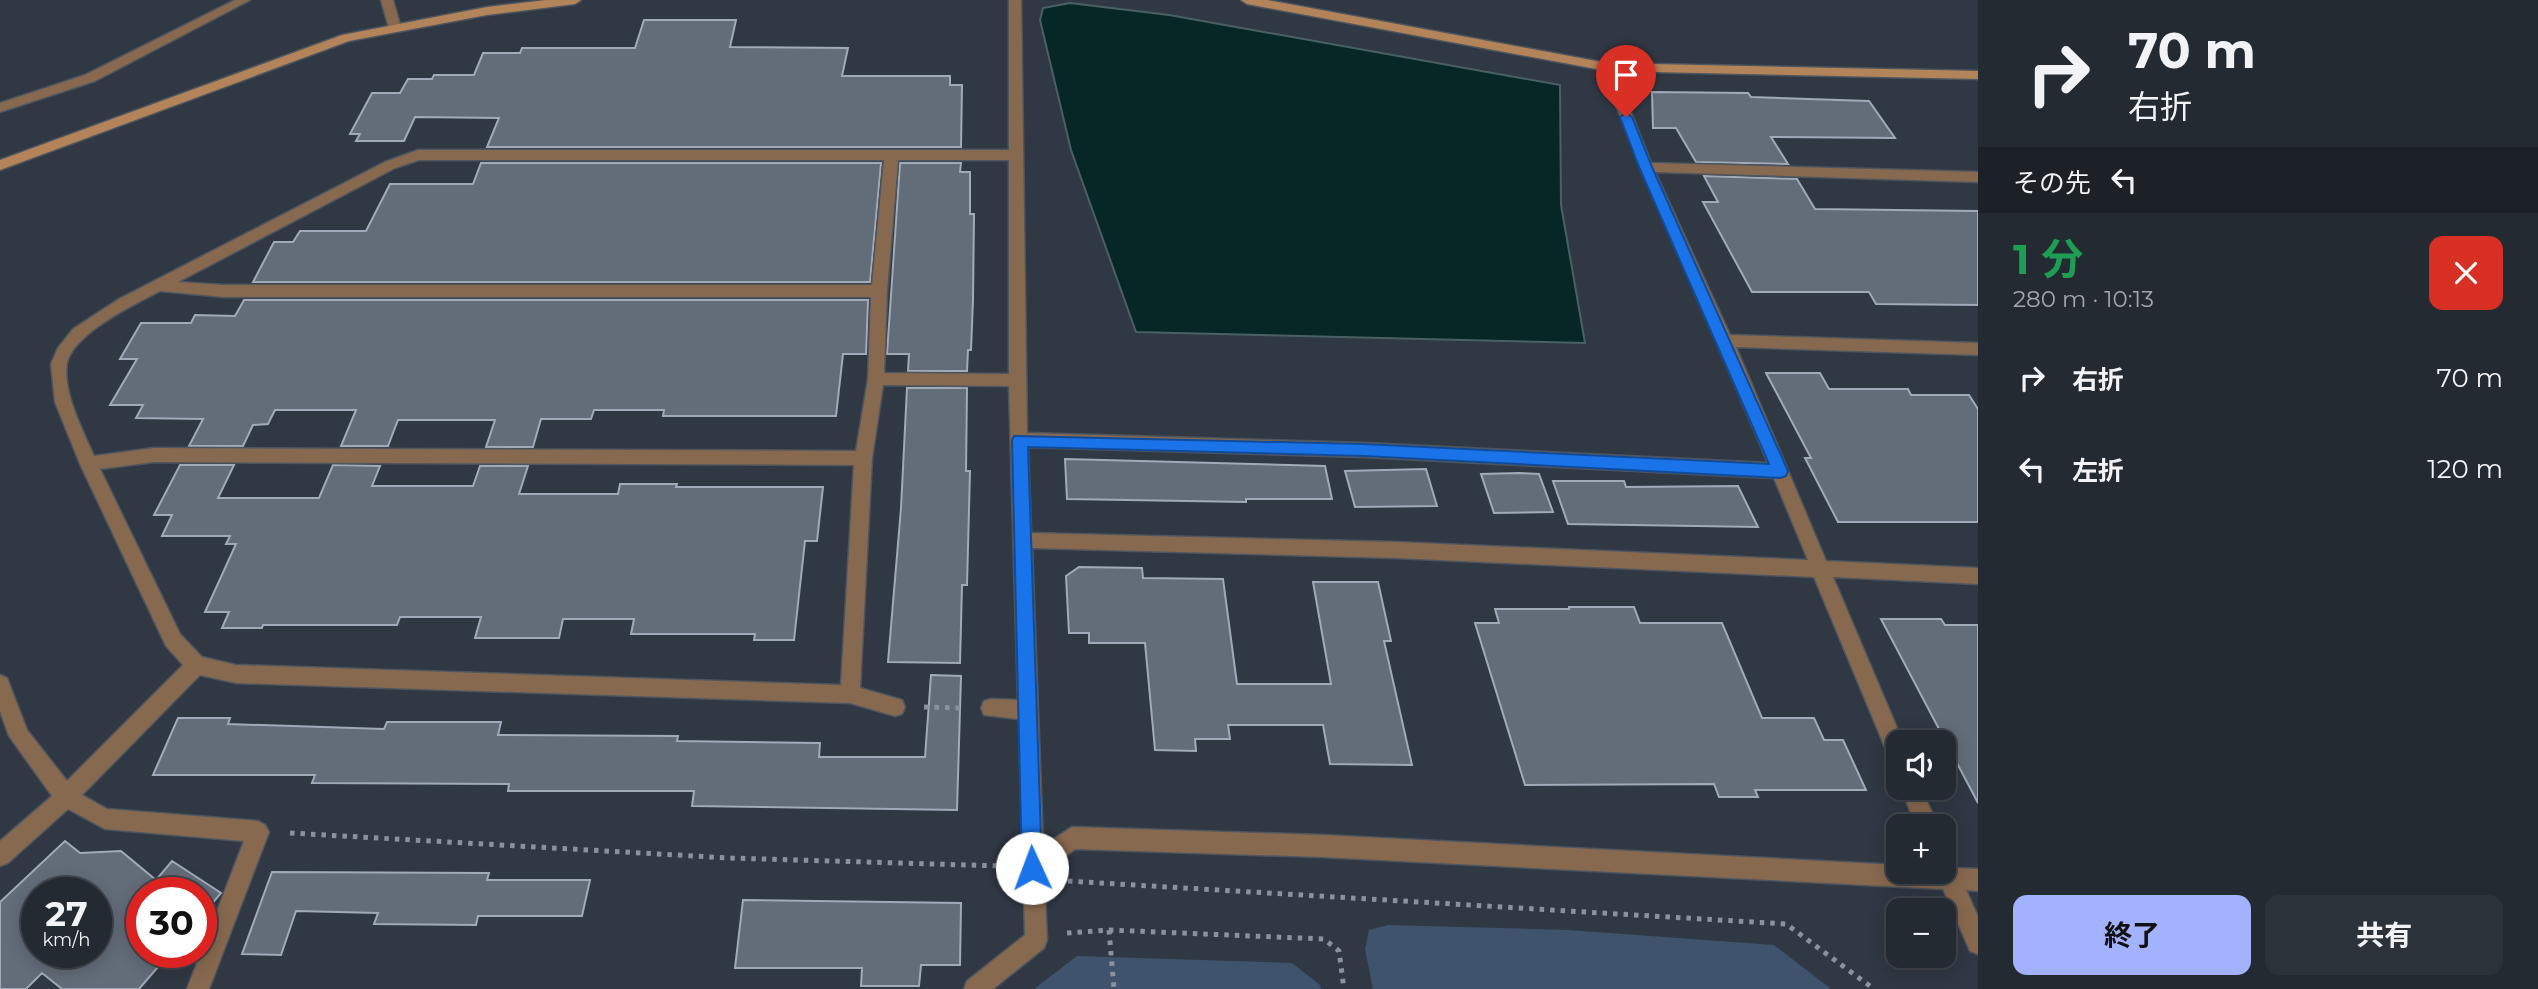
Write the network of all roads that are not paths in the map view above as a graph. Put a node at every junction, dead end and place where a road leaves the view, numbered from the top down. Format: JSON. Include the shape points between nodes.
{"nodes":[{"id":1,"x":244,"y":0,"type":"edge"},
{"id":2,"x":387,"y":0,"type":"edge"},
{"id":3,"x":575,"y":0,"type":"edge"},
{"id":4,"x":1015,"y":0,"type":"edge"},
{"id":5,"x":1247,"y":0,"type":"edge"},
{"id":6,"x":395,"y":27,"type":"junction"},
{"id":7,"x":1606,"y":67,"type":"junction"},
{"id":8,"x":1978,"y":75,"type":"edge"},
{"id":9,"x":0,"y":108,"type":"edge"},
{"id":10,"x":891,"y":155,"type":"junction"},
{"id":11,"x":1018,"y":155,"type":"junction"},
{"id":12,"x":0,"y":165,"type":"edge"},
{"id":13,"x":1646,"y":167,"type":"junction"},
{"id":14,"x":1978,"y":177,"type":"edge"},
{"id":15,"x":162,"y":286,"type":"junction"},
{"id":16,"x":879,"y":291,"type":"junction"},
{"id":17,"x":1725,"y":341,"type":"junction"},
{"id":18,"x":1978,"y":349,"type":"edge"},
{"id":19,"x":876,"y":379,"type":"junction"},
{"id":20,"x":1017,"y":380,"type":"junction"},
{"id":21,"x":1020,"y":440,"type":"junction"},
{"id":22,"x":863,"y":458,"type":"junction"},
{"id":23,"x":89,"y":464,"type":"junction"},
{"id":24,"x":1780,"y":471,"type":"junction"},
{"id":25,"x":1023,"y":540,"type":"junction"},
{"id":26,"x":1822,"y":570,"type":"junction"},
{"id":27,"x":1978,"y":576,"type":"edge"},
{"id":28,"x":196,"y":666,"type":"junction"},
{"id":29,"x":0,"y":684,"type":"edge"},
{"id":30,"x":850,"y":694,"type":"junction"},
{"id":31,"x":895,"y":707,"type":"road end"},
{"id":32,"x":991,"y":708,"type":"road end"},
{"id":33,"x":1028,"y":710,"type":"junction"},
{"id":34,"x":1888,"y":730,"type":"edge"},
{"id":35,"x":66,"y":797,"type":"junction"},
{"id":36,"x":0,"y":855,"type":"edge"},
{"id":37,"x":1032,"y":868,"type":"junction"},
{"id":38,"x":1886,"y":870,"type":"edge"},
{"id":39,"x":1956,"y":875,"type":"edge"},
{"id":40,"x":1978,"y":880,"type":"edge"},
{"id":41,"x":1951,"y":884,"type":"edge"},
{"id":42,"x":1978,"y":943,"type":"edge"},
{"id":43,"x":198,"y":989,"type":"edge"},
{"id":44,"x":975,"y":989,"type":"edge"}],
"edges":[{"from":1,"to":9,"type":"street","via":[[90,78]]},
{"from":2,"to":6,"type":"street"},
{"from":3,"to":6,"type":"street"},
{"from":4,"to":11,"type":"street"},
{"from":5,"to":7,"type":"street"},
{"from":6,"to":12,"type":"street","via":[[346,38]]},
{"from":7,"to":8,"type":"street"},
{"from":7,"to":13,"type":"street"},
{"from":10,"to":11,"type":"street"},
{"from":10,"to":15,"type":"street","via":[[418,155],[390,165]]},
{"from":10,"to":16,"type":"street"},
{"from":11,"to":20,"type":"street"},
{"from":13,"to":14,"type":"street"},
{"from":13,"to":17,"type":"street"},
{"from":15,"to":16,"type":"street","via":[[225,291]]},
{"from":15,"to":23,"type":"street","via":[[124,303],[79,333],[59,364],[63,402]]},
{"from":16,"to":19,"type":"street"},
{"from":17,"to":18,"type":"street"},
{"from":17,"to":24,"type":"street"},
{"from":19,"to":20,"type":"street"},
{"from":19,"to":22,"type":"street"},
{"from":20,"to":21,"type":"street"},
{"from":21,"to":24,"type":"street","via":[[1364,450]]},
{"from":21,"to":25,"type":"street"},
{"from":22,"to":23,"type":"street","via":[[154,455]]},
{"from":22,"to":30,"type":"street"},
{"from":23,"to":28,"type":"street","via":[[173,640]]},
{"from":24,"to":26,"type":"street"},
{"from":25,"to":26,"type":"street","via":[[1396,550]]},
{"from":25,"to":33,"type":"street"},
{"from":26,"to":27,"type":"street"},
{"from":26,"to":34,"type":"street"},
{"from":28,"to":30,"type":"street","via":[[236,674]]},
{"from":28,"to":35,"type":"street"},
{"from":29,"to":35,"type":"street","via":[[19,736]]},
{"from":30,"to":31,"type":"street"},
{"from":32,"to":33,"type":"street"},
{"from":33,"to":37,"type":"street"},
{"from":35,"to":36,"type":"street"},
{"from":35,"to":43,"type":"street","via":[[105,819],[258,832]]},
{"from":37,"to":38,"type":"street","via":[[1072,838]]},
{"from":37,"to":44,"type":"street","via":[[1036,940]]},
{"from":39,"to":40,"type":"street"},
{"from":41,"to":42,"type":"street"}]}
